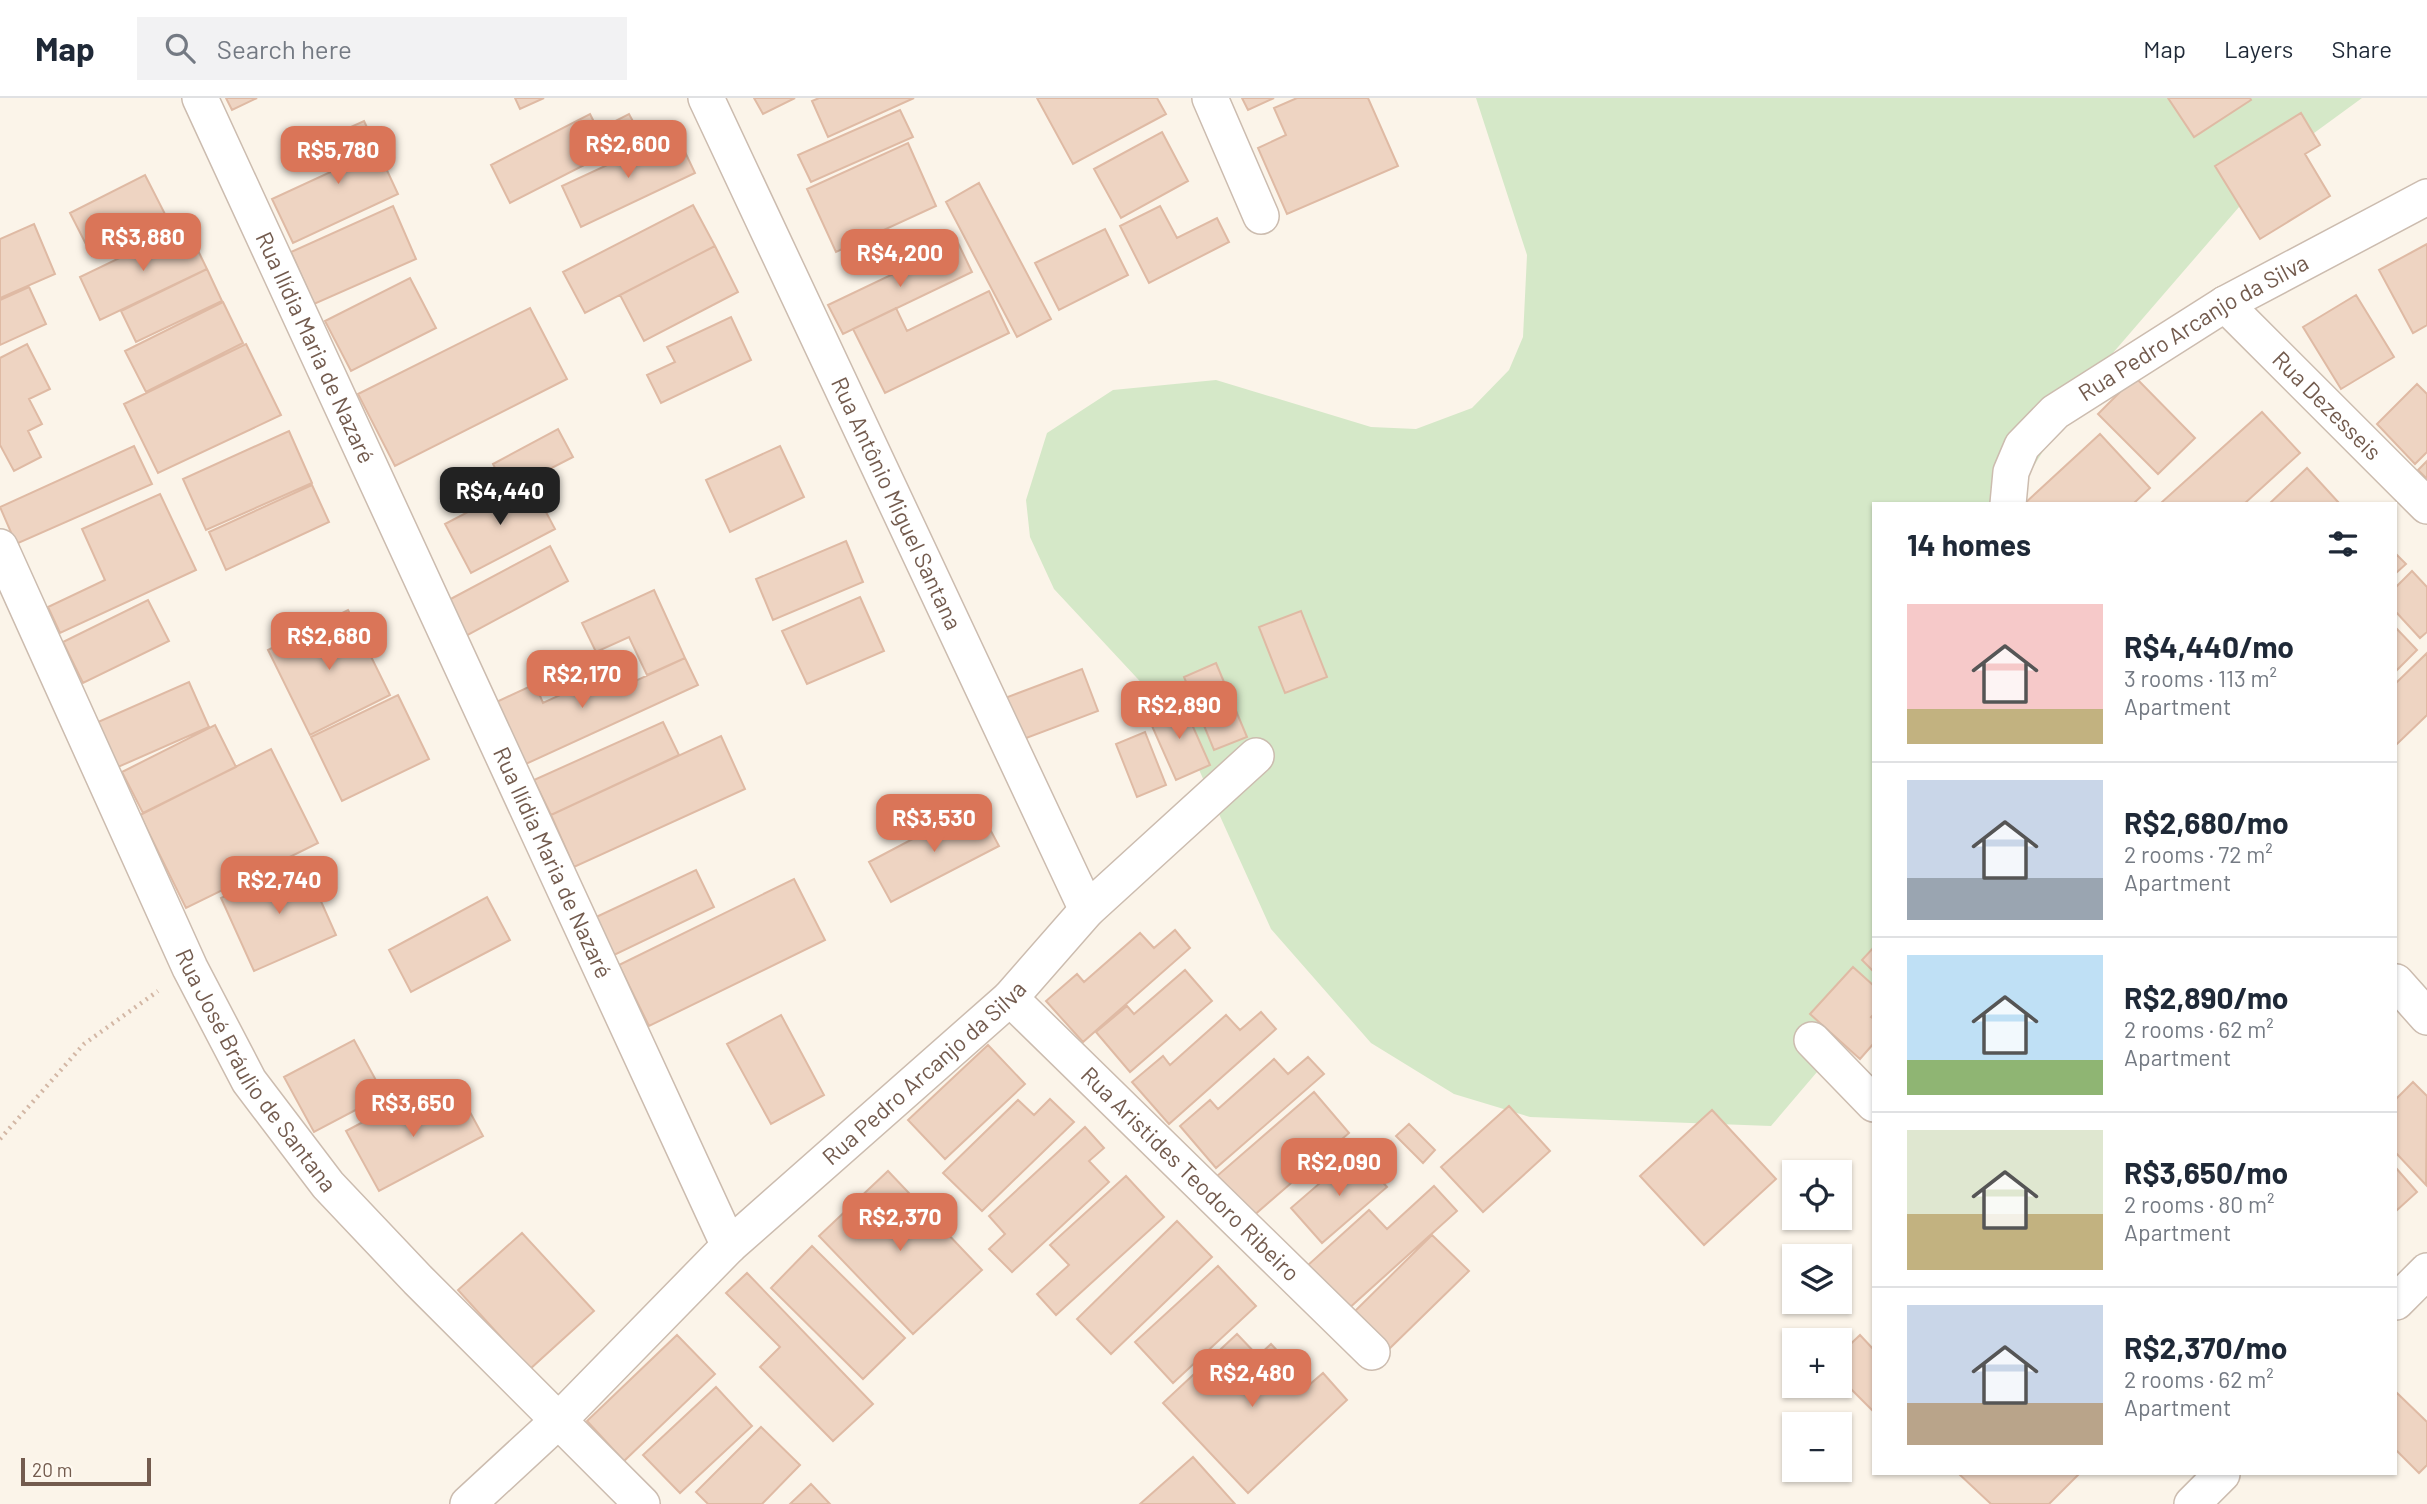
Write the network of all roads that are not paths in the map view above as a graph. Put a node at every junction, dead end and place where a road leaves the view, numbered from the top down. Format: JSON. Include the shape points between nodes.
{"nodes":[{"id":1,"x":200,"y":98,"type":"edge"},
{"id":2,"x":706,"y":98,"type":"edge"},
{"id":3,"x":1210,"y":98,"type":"edge"},
{"id":4,"x":2427,"y":197,"type":"edge"},
{"id":5,"x":1261,"y":216,"type":"dead end"},
{"id":6,"x":2225,"y":304,"type":"junction"},
{"id":7,"x":2008,"y":502,"type":"edge"},
{"id":8,"x":2427,"y":506,"type":"edge"},
{"id":9,"x":0,"y":547,"type":"edge"},
{"id":10,"x":1256,"y":756,"type":"dead end"},
{"id":11,"x":1087,"y":910,"type":"junction"},
{"id":12,"x":2397,"y":983,"type":"edge"},
{"id":13,"x":1010,"y":998,"type":"junction"},
{"id":14,"x":2427,"y":1017,"type":"edge"},
{"id":15,"x":1812,"y":1040,"type":"dead end"},
{"id":16,"x":1872,"y":1102,"type":"edge"},
{"id":17,"x":729,"y":1247,"type":"junction"},
{"id":18,"x":2427,"y":1271,"type":"edge"},
{"id":19,"x":2397,"y":1301,"type":"edge"},
{"id":20,"x":1372,"y":1352,"type":"dead end"},
{"id":21,"x":558,"y":1420,"type":"junction"},
{"id":22,"x":2221,"y":1475,"type":"edge"},
{"id":23,"x":468,"y":1504,"type":"edge"},
{"id":24,"x":642,"y":1504,"type":"edge"},
{"id":25,"x":2192,"y":1504,"type":"edge"}],
"edges":[{"from":1,"to":17,"type":"street","name":"Rua Ilídia Maria de Nazaré"},
{"from":2,"to":11,"type":"street","name":"Rua Antônio Miguel Santana"},
{"from":3,"to":5,"type":"street"},
{"from":4,"to":6,"type":"street","name":"Rua Pedro Arcanjo da Silva"},
{"from":6,"to":7,"type":"street","name":"Rua Pedro Arcanjo da Silva","via":[[2055,412],[2022,446],[2011,472]]},
{"from":6,"to":8,"type":"street","name":"Rua Dezesseis"},
{"from":9,"to":21,"type":"street","name":"Rua José Bráulio de Santana","via":[[190,968],[249,1081],[328,1185]]},
{"from":10,"to":11,"type":"street","name":"Rua Pedro Arcanjo da Silva"},
{"from":11,"to":13,"type":"street","name":"Rua Pedro Arcanjo da Silva"},
{"from":12,"to":14,"type":"street"},
{"from":13,"to":17,"type":"street","name":"Rua Pedro Arcanjo da Silva"},
{"from":13,"to":20,"type":"street","name":"Rua Aristides Teodoro Ribeiro"},
{"from":15,"to":16,"type":"street"},
{"from":17,"to":21,"type":"street","name":"Rua Pedro Arcanjo da Silva"},
{"from":18,"to":19,"type":"street"},
{"from":21,"to":23,"type":"street","name":"Rua Pedro Arcanjo da Silva"},
{"from":21,"to":24,"type":"street","name":"Rua José Bráulio de Santana"},
{"from":22,"to":25,"type":"street"}]}
